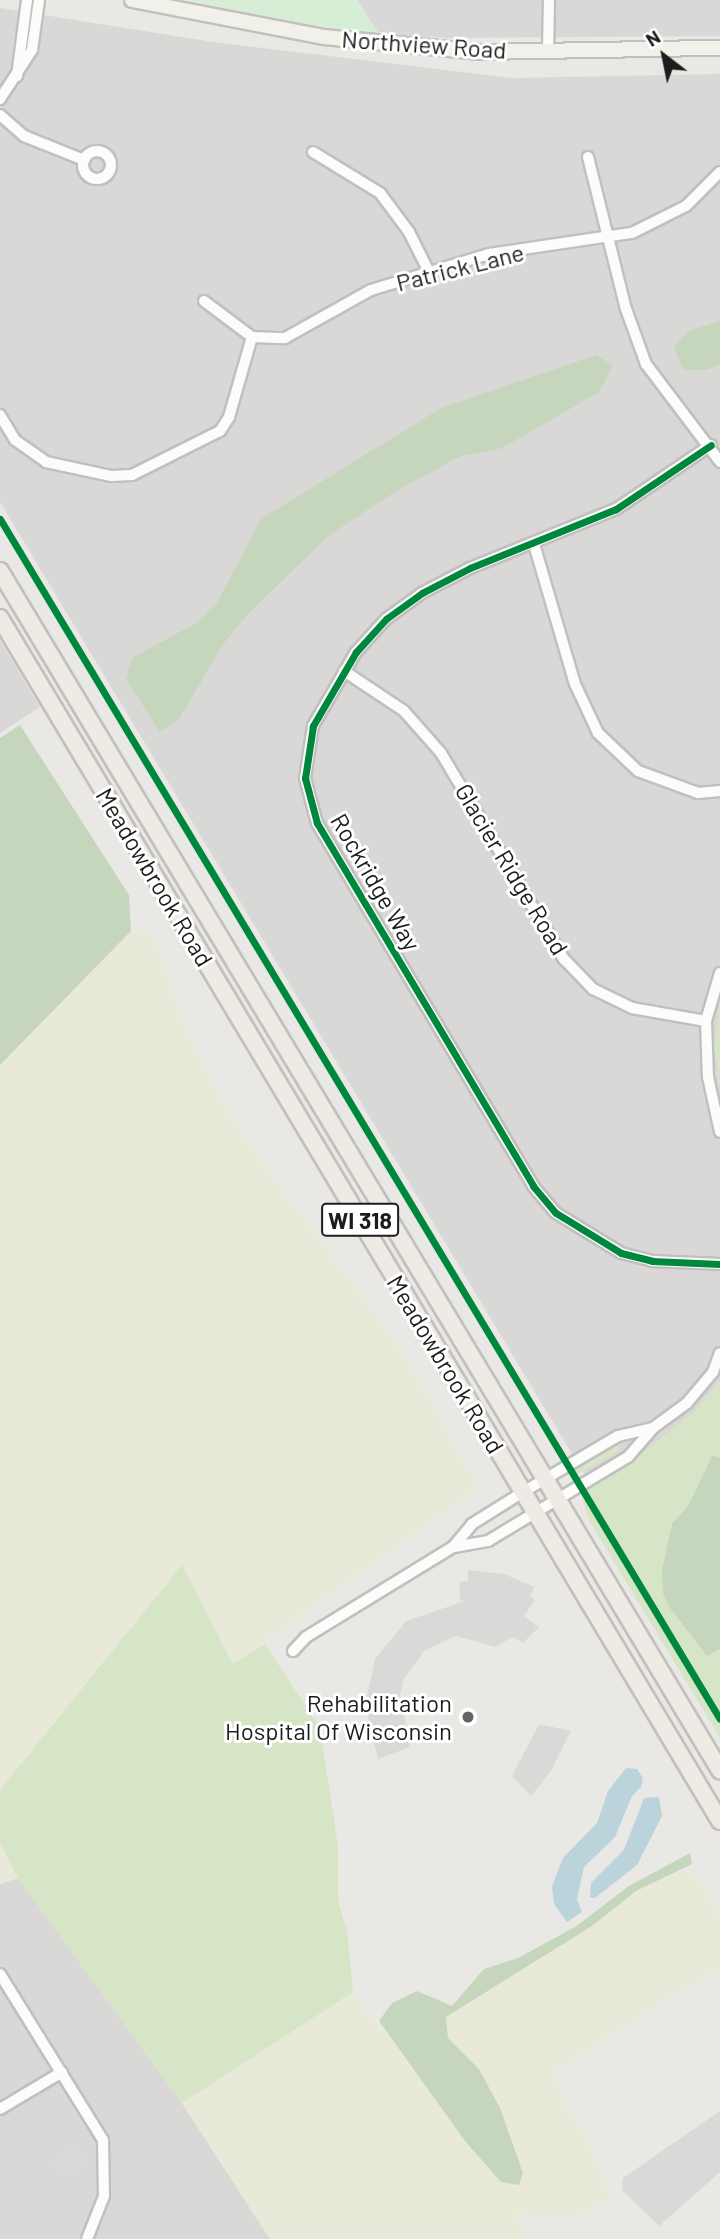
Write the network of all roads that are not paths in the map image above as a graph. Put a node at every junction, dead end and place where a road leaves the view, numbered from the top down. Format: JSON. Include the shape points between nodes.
{"nodes":[{"id":1,"x":27,"y":0,"type":"edge"},
{"id":2,"x":39,"y":0,"type":"edge"},
{"id":3,"x":132,"y":0,"type":"edge"},
{"id":4,"x":549,"y":0,"type":"edge"},
{"id":5,"x":720,"y":47,"type":"edge"},
{"id":6,"x":548,"y":51,"type":"junction"},
{"id":7,"x":17,"y":79,"type":"junction"},
{"id":8,"x":0,"y":99,"type":"edge"},
{"id":9,"x":0,"y":115,"type":"edge"},
{"id":10,"x":313,"y":152,"type":"dead end"},
{"id":11,"x":588,"y":157,"type":"dead end"},
{"id":12,"x":84,"y":160,"type":"dead end"},
{"id":13,"x":720,"y":173,"type":"edge"},
{"id":14,"x":610,"y":239,"type":"junction"},
{"id":15,"x":429,"y":272,"type":"junction"},
{"id":16,"x":204,"y":301,"type":"dead end"},
{"id":17,"x":252,"y":337,"type":"junction"},
{"id":18,"x":0,"y":415,"type":"edge"},
{"id":19,"x":711,"y":446,"type":"junction"},
{"id":20,"x":720,"y":462,"type":"edge"},
{"id":21,"x":534,"y":544,"type":"junction"},
{"id":22,"x":0,"y":571,"type":"edge"},
{"id":23,"x":0,"y":618,"type":"edge"},
{"id":24,"x":344,"y":671,"type":"junction"},
{"id":25,"x":720,"y":791,"type":"edge"},
{"id":26,"x":720,"y":973,"type":"edge"},
{"id":27,"x":706,"y":1021,"type":"junction"},
{"id":28,"x":720,"y":1132,"type":"edge"},
{"id":29,"x":720,"y":1264,"type":"edge"},
{"id":30,"x":720,"y":1353,"type":"edge"},
{"id":31,"x":653,"y":1428,"type":"junction"},
{"id":32,"x":545,"y":1479,"type":"junction"},
{"id":33,"x":523,"y":1492,"type":"junction"},
{"id":34,"x":558,"y":1499,"type":"junction"},
{"id":35,"x":535,"y":1513,"type":"junction"},
{"id":36,"x":453,"y":1547,"type":"junction"},
{"id":37,"x":293,"y":1651,"type":"dead end"},
{"id":38,"x":720,"y":1770,"type":"edge"},
{"id":39,"x":720,"y":1821,"type":"edge"},
{"id":40,"x":0,"y":1974,"type":"edge"},
{"id":41,"x":62,"y":2072,"type":"junction"},
{"id":42,"x":0,"y":2109,"type":"edge"},
{"id":43,"x":87,"y":2239,"type":"edge"}],
"edges":[{"from":1,"to":7,"type":"street"},
{"from":2,"to":7,"type":"street","via":[[32,50]]},
{"from":3,"to":6,"type":"street","name":"Northview Road","via":[[368,42],[480,52]]},
{"from":4,"to":6,"type":"street"},
{"from":5,"to":6,"type":"street","name":"Northview Road"},
{"from":7,"to":8,"type":"street"},
{"from":9,"to":12,"type":"street","via":[[24,136]]},
{"from":10,"to":15,"type":"street","via":[[380,193],[410,232]]},
{"from":11,"to":14,"type":"street"},
{"from":13,"to":14,"type":"street","name":"Patrick Lane","via":[[686,206]]},
{"from":14,"to":15,"type":"street","name":"Patrick Lane","via":[[517,248]]},
{"from":14,"to":19,"type":"street","via":[[626,309],[646,364],[674,405]]},
{"from":15,"to":17,"type":"street","name":"Patrick Lane","via":[[347,300],[285,338]]},
{"from":16,"to":17,"type":"street"},
{"from":17,"to":18,"type":"street","via":[[229,417],[220,431],[136,474],[111,476],[46,462],[15,440]]},
{"from":19,"to":20,"type":"street"},
{"from":19,"to":21,"type":"street","name":"Rockridge Way","via":[[616,509]]},
{"from":21,"to":24,"type":"street","name":"Rockridge Way","via":[[470,568],[422,593],[386,619]]},
{"from":21,"to":25,"type":"street","via":[[575,684],[598,733],[638,771],[698,793]]},
{"from":22,"to":32,"type":"main road","name":"Meadowbrook Road","number":"WI 318"},
{"from":23,"to":33,"type":"main road","name":"Meadowbrook Road","number":"WI 318"},
{"from":24,"to":27,"type":"street","name":"Glacier Ridge Road","via":[[404,711],[441,753],[564,959],[593,989],[632,1008]]},
{"from":24,"to":29,"type":"street","name":"Rockridge Way","via":[[313,726],[305,778],[317,824],[533,1186],[556,1213],[621,1253],[653,1261]]},
{"from":26,"to":27,"type":"street"},
{"from":27,"to":28,"type":"street","via":[[708,1077]]},
{"from":30,"to":31,"type":"street","via":[[713,1372],[687,1403]]},
{"from":31,"to":32,"type":"street","via":[[618,1436]]},
{"from":31,"to":34,"type":"street","via":[[628,1457]]},
{"from":32,"to":33,"type":"street"},
{"from":32,"to":34,"type":"main road","name":"Meadowbrook Road","number":"WI 318"},
{"from":33,"to":35,"type":"main road","name":"Meadowbrook Road","number":"WI 318"},
{"from":33,"to":36,"type":"street","via":[[472,1524]]},
{"from":34,"to":35,"type":"street"},
{"from":34,"to":38,"type":"main road","name":"Meadowbrook Road","number":"WI 318"},
{"from":35,"to":36,"type":"street","via":[[488,1541]]},
{"from":35,"to":39,"type":"main road","name":"Meadowbrook Road","number":"WI 318"},
{"from":36,"to":37,"type":"street","via":[[306,1637]]},
{"from":40,"to":41,"type":"street"},
{"from":41,"to":42,"type":"street"},
{"from":41,"to":43,"type":"street","via":[[95,2125],[106,2155],[104,2196]]}]}
